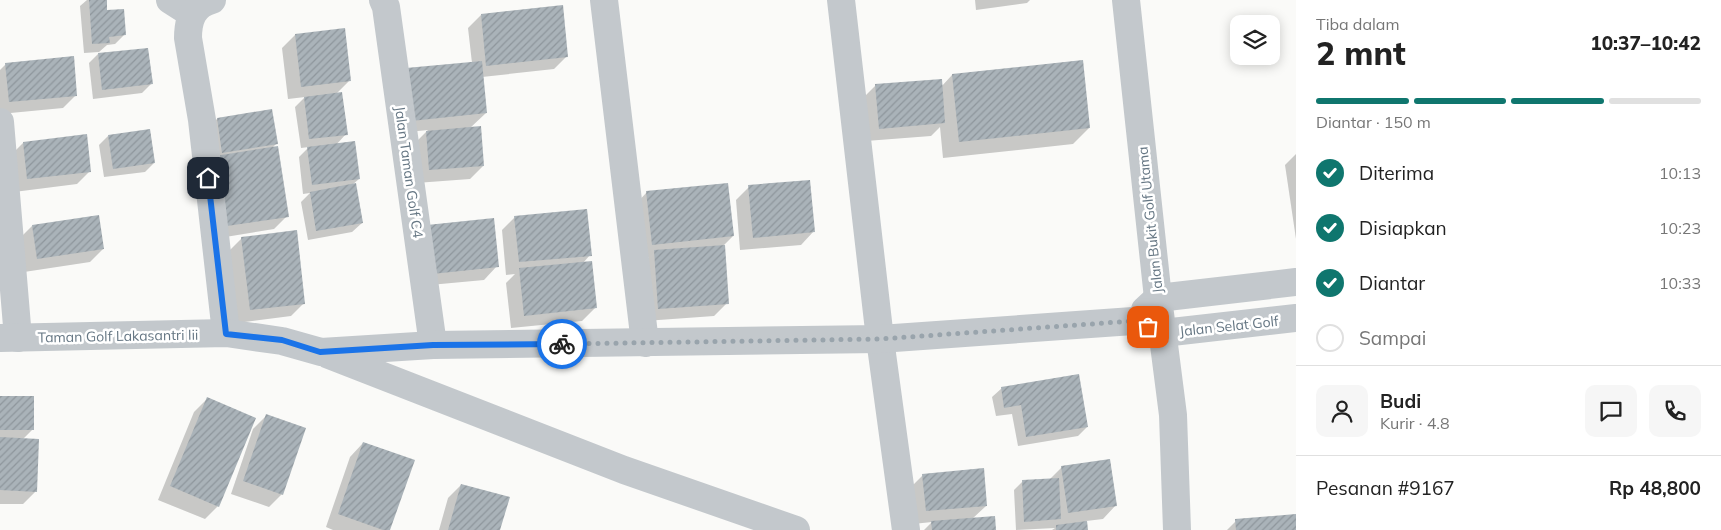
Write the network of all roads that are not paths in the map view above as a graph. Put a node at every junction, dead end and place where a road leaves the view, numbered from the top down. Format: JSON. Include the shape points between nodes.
{"nodes":[{"id":1,"x":382,"y":0,"type":"edge"},
{"id":2,"x":604,"y":0,"type":"edge"},
{"id":3,"x":841,"y":0,"type":"edge"},
{"id":4,"x":1126,"y":0,"type":"edge"},
{"id":5,"x":195,"y":4,"type":"edge"},
{"id":6,"x":0,"y":122,"type":"edge"},
{"id":7,"x":1296,"y":282,"type":"edge"},
{"id":8,"x":1158,"y":298,"type":"junction"},
{"id":9,"x":1296,"y":318,"type":"edge"},
{"id":10,"x":1133,"y":321,"type":"junction"},
{"id":11,"x":1163,"y":333,"type":"junction"},
{"id":12,"x":226,"y":334,"type":"junction"},
{"id":13,"x":9,"y":338,"type":"edge"},
{"id":14,"x":880,"y":339,"type":"junction"},
{"id":15,"x":645,"y":343,"type":"junction"},
{"id":16,"x":433,"y":345,"type":"junction"},
{"id":17,"x":320,"y":352,"type":"junction"},
{"id":18,"x":796,"y":530,"type":"edge"},
{"id":19,"x":906,"y":530,"type":"edge"},
{"id":20,"x":1177,"y":530,"type":"edge"}],
"edges":[{"from":1,"to":16,"type":"street","name":"Jalan Taman Golf C4","via":[[386,7]]},
{"from":2,"to":15,"type":"street"},
{"from":3,"to":14,"type":"street"},
{"from":4,"to":8,"type":"street","name":"Jalan Bukit Golf Utama"},
{"from":5,"to":12,"type":"street","via":[[188,38],[202,120]]},
{"from":6,"to":13,"type":"street"},
{"from":7,"to":8,"type":"street"},
{"from":8,"to":10,"type":"street"},
{"from":8,"to":11,"type":"street","name":"Jalan Bukit Golf Utama"},
{"from":9,"to":11,"type":"street","name":"Jalan Selat Golf"},
{"from":10,"to":11,"type":"street","name":"Taman Golf Lakasantri Iii"},
{"from":10,"to":14,"type":"street","name":"Taman Golf Lakasantri Iii"},
{"from":11,"to":20,"type":"street","name":"Jalan Bukit Golf Utama","via":[[1173,415]]},
{"from":12,"to":13,"type":"street","name":"Taman Golf Lakasantri Iii"},
{"from":12,"to":17,"type":"street","name":"Taman Golf Lakasantri Iii","via":[[282,340]]},
{"from":14,"to":15,"type":"street","name":"Taman Golf Lakasantri Iii"},
{"from":14,"to":19,"type":"street"},
{"from":15,"to":16,"type":"street","name":"Taman Golf Lakasantri Iii"},
{"from":16,"to":17,"type":"street","name":"Taman Golf Lakasantri Iii"},
{"from":17,"to":18,"type":"street","via":[[624,470]]}]}
